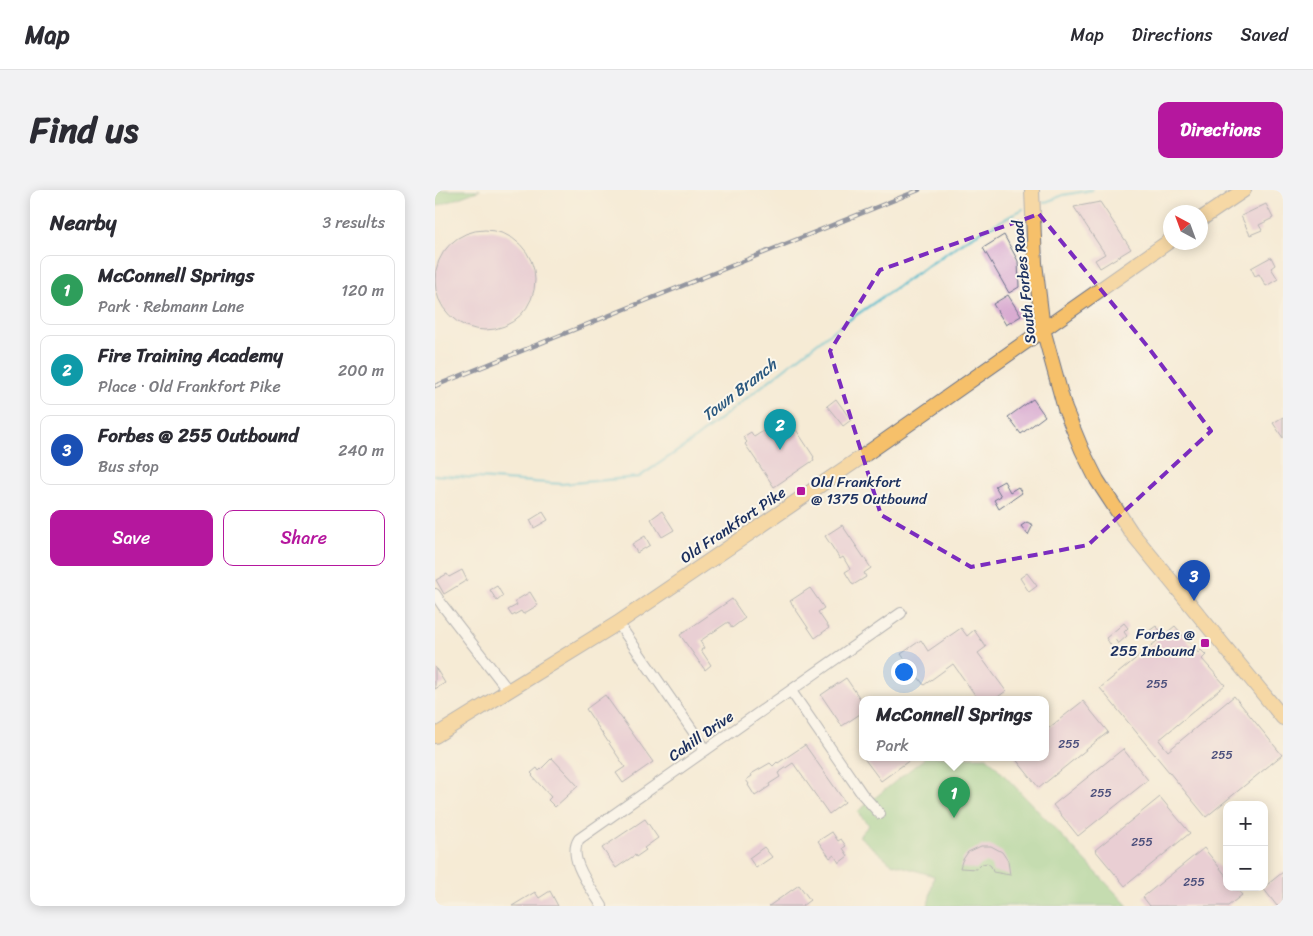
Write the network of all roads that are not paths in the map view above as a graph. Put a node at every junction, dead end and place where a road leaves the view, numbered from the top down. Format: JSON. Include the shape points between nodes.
{"nodes":[{"id":1,"x":1032,"y":190,"type":"edge"},
{"id":2,"x":1244,"y":190,"type":"edge"},
{"id":3,"x":1208,"y":215,"type":"edge"},
{"id":4,"x":1163,"y":246,"type":"edge"},
{"id":5,"x":1043,"y":329,"type":"junction"},
{"id":6,"x":435,"y":594,"type":"edge"},
{"id":7,"x":901,"y":614,"type":"dead end"},
{"id":8,"x":618,"y":623,"type":"junction"},
{"id":9,"x":508,"y":690,"type":"junction"},
{"id":10,"x":791,"y":690,"type":"junction"},
{"id":11,"x":1283,"y":718,"type":"edge"},
{"id":12,"x":435,"y":736,"type":"edge"},
{"id":13,"x":706,"y":750,"type":"junction"},
{"id":14,"x":880,"y":814,"type":"dead end"},
{"id":15,"x":602,"y":906,"type":"edge"}],
"edges":[{"from":1,"to":5,"type":"main road","name":"South Forbes Road","via":[[1035,263]]},
{"from":2,"to":3,"type":"main road"},
{"from":4,"to":5,"type":"main road","name":"Old Frankfort Pike"},
{"from":5,"to":8,"type":"main road","name":"Old Frankfort Pike"},
{"from":5,"to":11,"type":"main road","name":"South Forbes Road","via":[[1065,409],[1097,480],[1131,532]]},
{"from":6,"to":9,"type":"street"},
{"from":7,"to":10,"type":"street","name":"Cahill Drive"},
{"from":8,"to":9,"type":"main road","name":"Old Frankfort Pike"},
{"from":8,"to":13,"type":"street"},
{"from":9,"to":12,"type":"main road","name":"Old Frankfort Pike"},
{"from":10,"to":13,"type":"street","name":"Cahill Drive"},
{"from":10,"to":14,"type":"street"},
{"from":13,"to":15,"type":"street","name":"Cahill Drive","via":[[579,839],[576,861]]}]}
